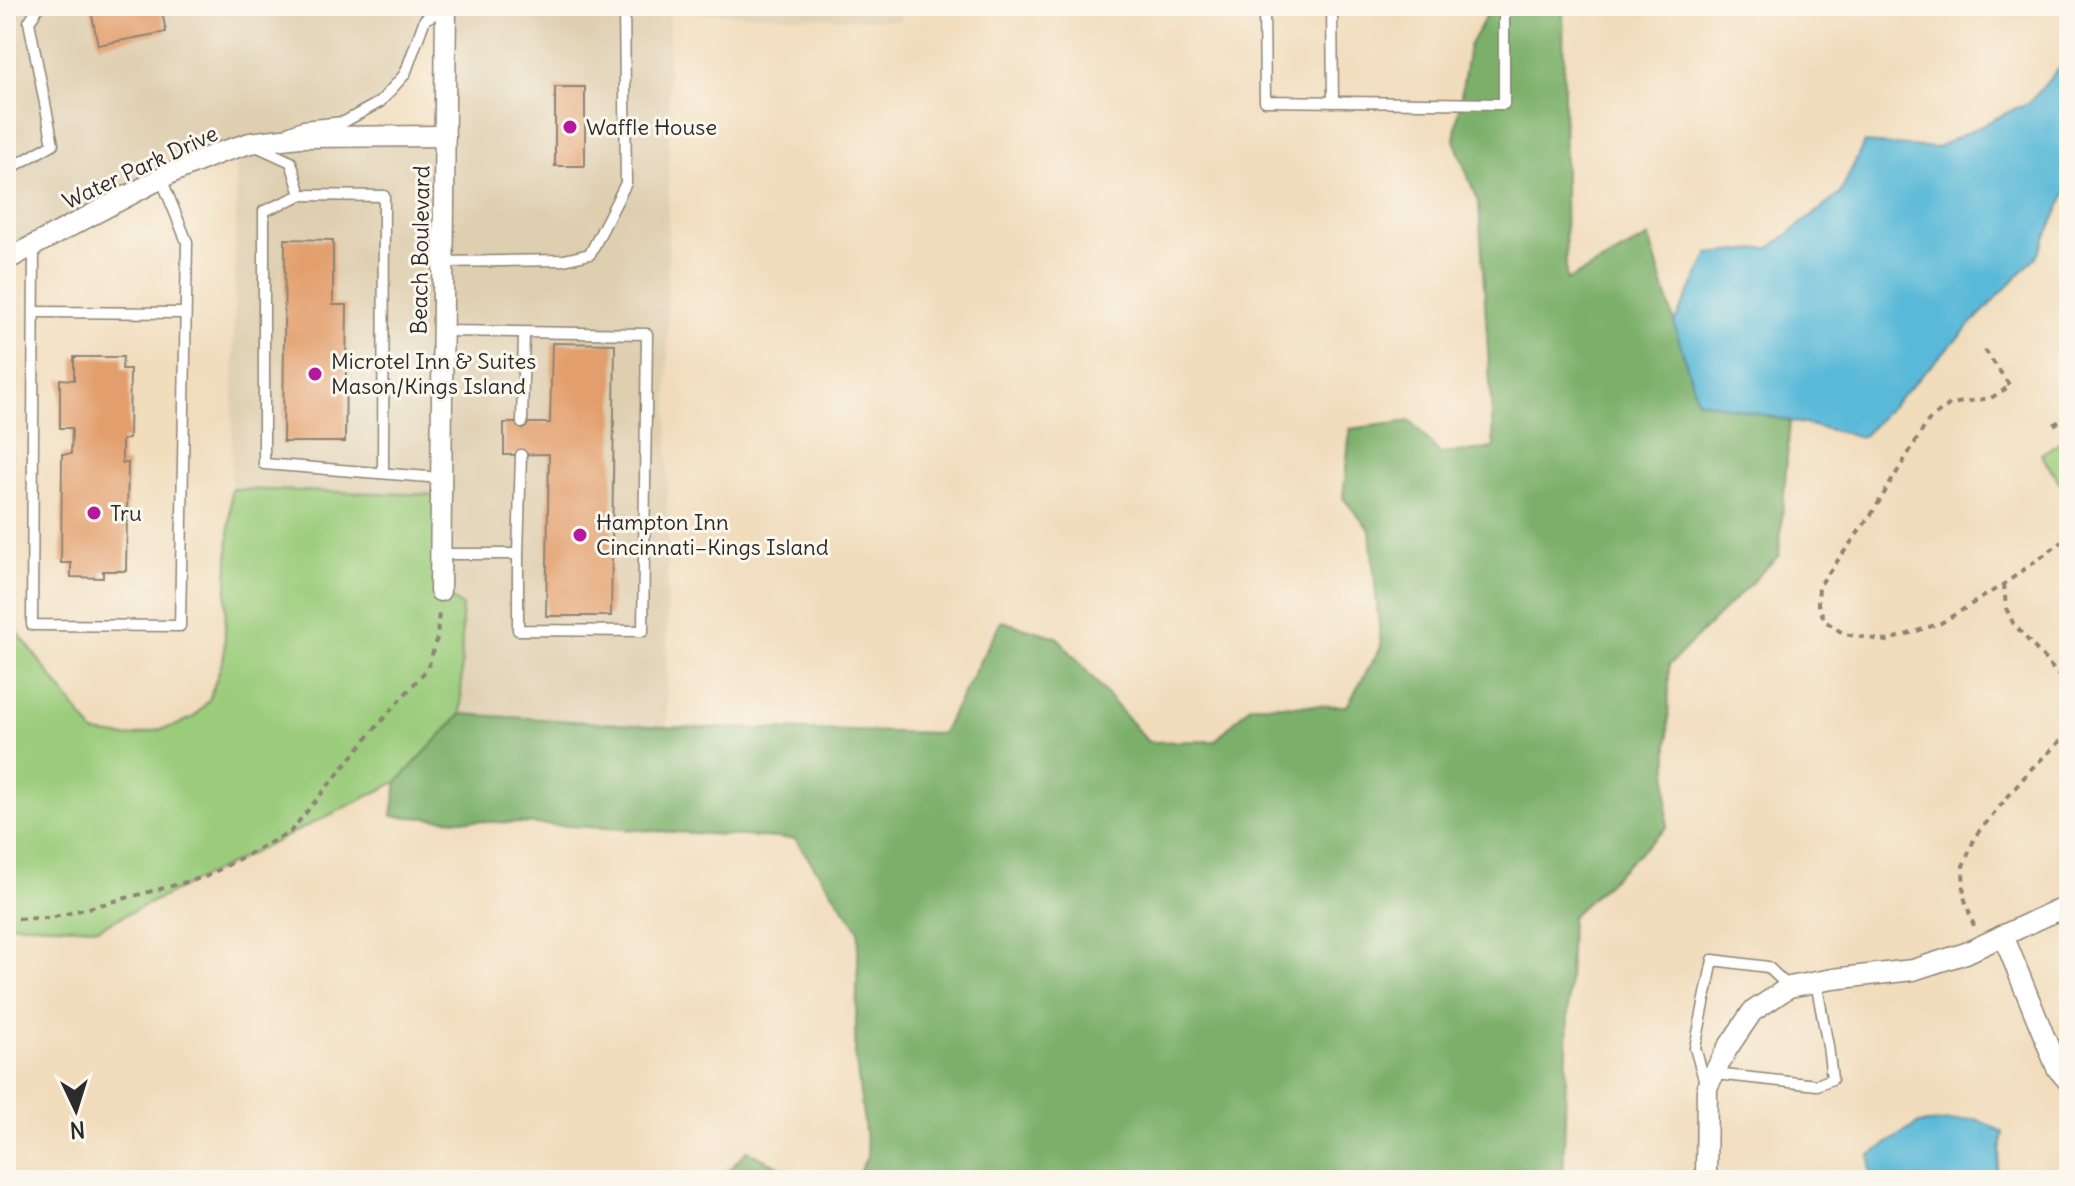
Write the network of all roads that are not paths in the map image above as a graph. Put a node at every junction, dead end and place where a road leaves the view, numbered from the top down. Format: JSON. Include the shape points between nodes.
{"nodes":[{"id":1,"x":39,"y":6,"type":"edge"},
{"id":2,"x":624,"y":6,"type":"edge"},
{"id":3,"x":1264,"y":6,"type":"edge"},
{"id":4,"x":1332,"y":6,"type":"edge"},
{"id":5,"x":1504,"y":6,"type":"edge"},
{"id":6,"x":446,"y":8,"type":"edge"},
{"id":7,"x":1333,"y":102,"type":"junction"},
{"id":8,"x":445,"y":136,"type":"junction"},
{"id":9,"x":250,"y":143,"type":"junction"},
{"id":10,"x":6,"y":171,"type":"edge"},
{"id":11,"x":161,"y":178,"type":"junction"},
{"id":12,"x":301,"y":195,"type":"junction"},
{"id":13,"x":34,"y":245,"type":"junction"},
{"id":14,"x":7,"y":255,"type":"edge"},
{"id":15,"x":444,"y":262,"type":"junction"},
{"id":16,"x":34,"y":312,"type":"junction"},
{"id":17,"x":185,"y":313,"type":"junction"},
{"id":18,"x":443,"y":331,"type":"junction"},
{"id":19,"x":524,"y":333,"type":"junction"},
{"id":20,"x":522,"y":423,"type":"dead end"},
{"id":21,"x":521,"y":455,"type":"dead end"},
{"id":22,"x":383,"y":473,"type":"junction"},
{"id":23,"x":441,"y":478,"type":"junction"},
{"id":24,"x":440,"y":554,"type":"junction"},
{"id":25,"x":518,"y":554,"type":"junction"},
{"id":26,"x":440,"y":591,"type":"road end"},
{"id":27,"x":2069,"y":907,"type":"edge"},
{"id":28,"x":2003,"y":935,"type":"junction"},
{"id":29,"x":1816,"y":982,"type":"junction"},
{"id":30,"x":1789,"y":987,"type":"junction"},
{"id":31,"x":1710,"y":1080,"type":"junction"},
{"id":32,"x":2069,"y":1082,"type":"edge"},
{"id":33,"x":1706,"y":1180,"type":"edge"}],
"edges":[{"from":1,"to":10,"type":"lane","via":[[29,22],[53,144]]},
{"from":2,"to":15,"type":"lane","via":[[626,183],[590,254],[564,260]]},
{"from":3,"to":7,"type":"lane","via":[[1265,101]]},
{"from":4,"to":7,"type":"lane"},
{"from":5,"to":7,"type":"lane","via":[[1504,104]]},
{"from":6,"to":8,"type":"street","name":"Beach Boulevard"},
{"from":6,"to":9,"type":"lane","via":[[425,19],[405,74],[380,102],[344,122],[303,126]]},
{"from":8,"to":9,"type":"street","name":"Water Park Drive","via":[[299,137]]},
{"from":8,"to":15,"type":"street","name":"Beach Boulevard"},
{"from":9,"to":11,"type":"street","name":"Water Park Drive"},
{"from":9,"to":12,"type":"lane","via":[[291,162]]},
{"from":11,"to":13,"type":"street","name":"Water Park Drive"},
{"from":11,"to":17,"type":"lane","via":[[187,242]]},
{"from":12,"to":22,"type":"lane","via":[[384,196]]},
{"from":12,"to":22,"type":"lane","via":[[264,211],[264,464]]},
{"from":13,"to":14,"type":"street","name":"Water Park Drive"},
{"from":13,"to":16,"type":"lane"},
{"from":15,"to":18,"type":"street","name":"Beach Boulevard"},
{"from":16,"to":17,"type":"lane"},
{"from":16,"to":17,"type":"lane","via":[[32,625],[180,626]]},
{"from":18,"to":19,"type":"lane"},
{"from":18,"to":23,"type":"street","name":"Beach Boulevard"},
{"from":19,"to":20,"type":"lane"},
{"from":19,"to":25,"type":"lane","via":[[647,334],[643,631],[518,630]]},
{"from":21,"to":25,"type":"lane"},
{"from":22,"to":23,"type":"lane"},
{"from":23,"to":24,"type":"street","name":"Beach Boulevard"},
{"from":24,"to":25,"type":"lane"},
{"from":24,"to":26,"type":"street","name":"Beach Boulevard"},
{"from":27,"to":28,"type":"street"},
{"from":28,"to":29,"type":"street","via":[[1913,970]]},
{"from":28,"to":32,"type":"street","via":[[2057,1068]]},
{"from":29,"to":30,"type":"street"},
{"from":29,"to":31,"type":"lane","via":[[1832,1079],[1817,1085]]},
{"from":30,"to":31,"type":"street","via":[[1752,1012]]},
{"from":30,"to":31,"type":"lane","via":[[1768,967],[1713,960],[1695,1048]]},
{"from":31,"to":33,"type":"street"}]}
